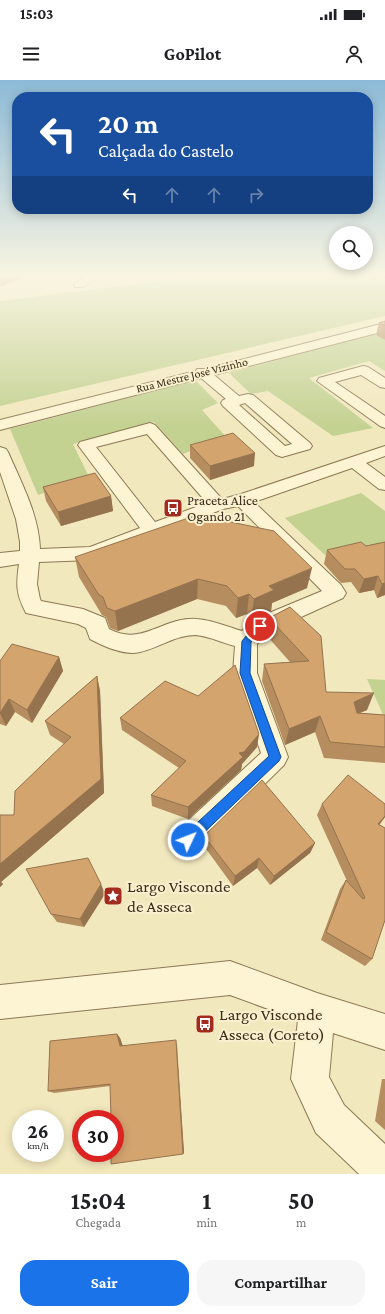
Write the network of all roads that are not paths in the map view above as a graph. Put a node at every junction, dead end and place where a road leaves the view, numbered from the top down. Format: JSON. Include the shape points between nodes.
{"nodes":[{"id":1,"x":385,"y":327,"type":"edge"},
{"id":2,"x":202,"y":372,"type":"junction"},
{"id":3,"x":385,"y":384,"type":"edge"},
{"id":4,"x":385,"y":423,"type":"edge"},
{"id":5,"x":0,"y":425,"type":"edge"},
{"id":6,"x":385,"y":451,"type":"edge"},
{"id":7,"x":0,"y":452,"type":"edge"},
{"id":8,"x":354,"y":462,"type":"junction"},
{"id":9,"x":324,"y":472,"type":"junction"},
{"id":10,"x":385,"y":486,"type":"edge"},
{"id":11,"x":242,"y":500,"type":"junction"},
{"id":12,"x":218,"y":505,"type":"junction"},
{"id":13,"x":152,"y":531,"type":"junction"},
{"id":14,"x":30,"y":556,"type":"junction"},
{"id":15,"x":0,"y":560,"type":"edge"},
{"id":16,"x":246,"y":641,"type":"junction"},
{"id":17,"x":188,"y":840,"type":"dead end"},
{"id":18,"x":0,"y":1002,"type":"edge"},
{"id":19,"x":317,"y":1010,"type":"junction"},
{"id":20,"x":385,"y":1032,"type":"edge"},
{"id":21,"x":385,"y":1171,"type":"edge"}],
"edges":[{"from":1,"to":2,"type":"street","name":"Rua Mestre José Vizinho"},
{"from":2,"to":5,"type":"street","name":"Rua Mestre José Vizinho"},
{"from":2,"to":9,"type":"street","via":[[237,401],[228,404],[282,452],[292,449]]},
{"from":3,"to":4,"type":"street","via":[[363,370],[324,381]]},
{"from":6,"to":8,"type":"street"},
{"from":7,"to":14,"type":"street","via":[[20,500],[30,542]]},
{"from":8,"to":9,"type":"street"},
{"from":8,"to":10,"type":"street"},
{"from":9,"to":11,"type":"street"},
{"from":11,"to":12,"type":"street"},
{"from":11,"to":16,"type":"street","via":[[336,593],[260,626]]},
{"from":12,"to":13,"type":"street"},
{"from":12,"to":13,"type":"street","via":[[150,428],[86,445]]},
{"from":13,"to":14,"type":"street","via":[[92,553]]},
{"from":14,"to":15,"type":"street"},
{"from":14,"to":16,"type":"street","via":[[26,574],[30,602],[34,607],[83,617],[97,624],[98,633],[112,641],[138,644],[176,629],[197,627]]},
{"from":16,"to":17,"type":"street","via":[[245,673],[275,757]]},
{"from":18,"to":19,"type":"street","via":[[230,978]]},
{"from":19,"to":20,"type":"street"},
{"from":19,"to":21,"type":"street","via":[[310,1079],[330,1118]]}]}
